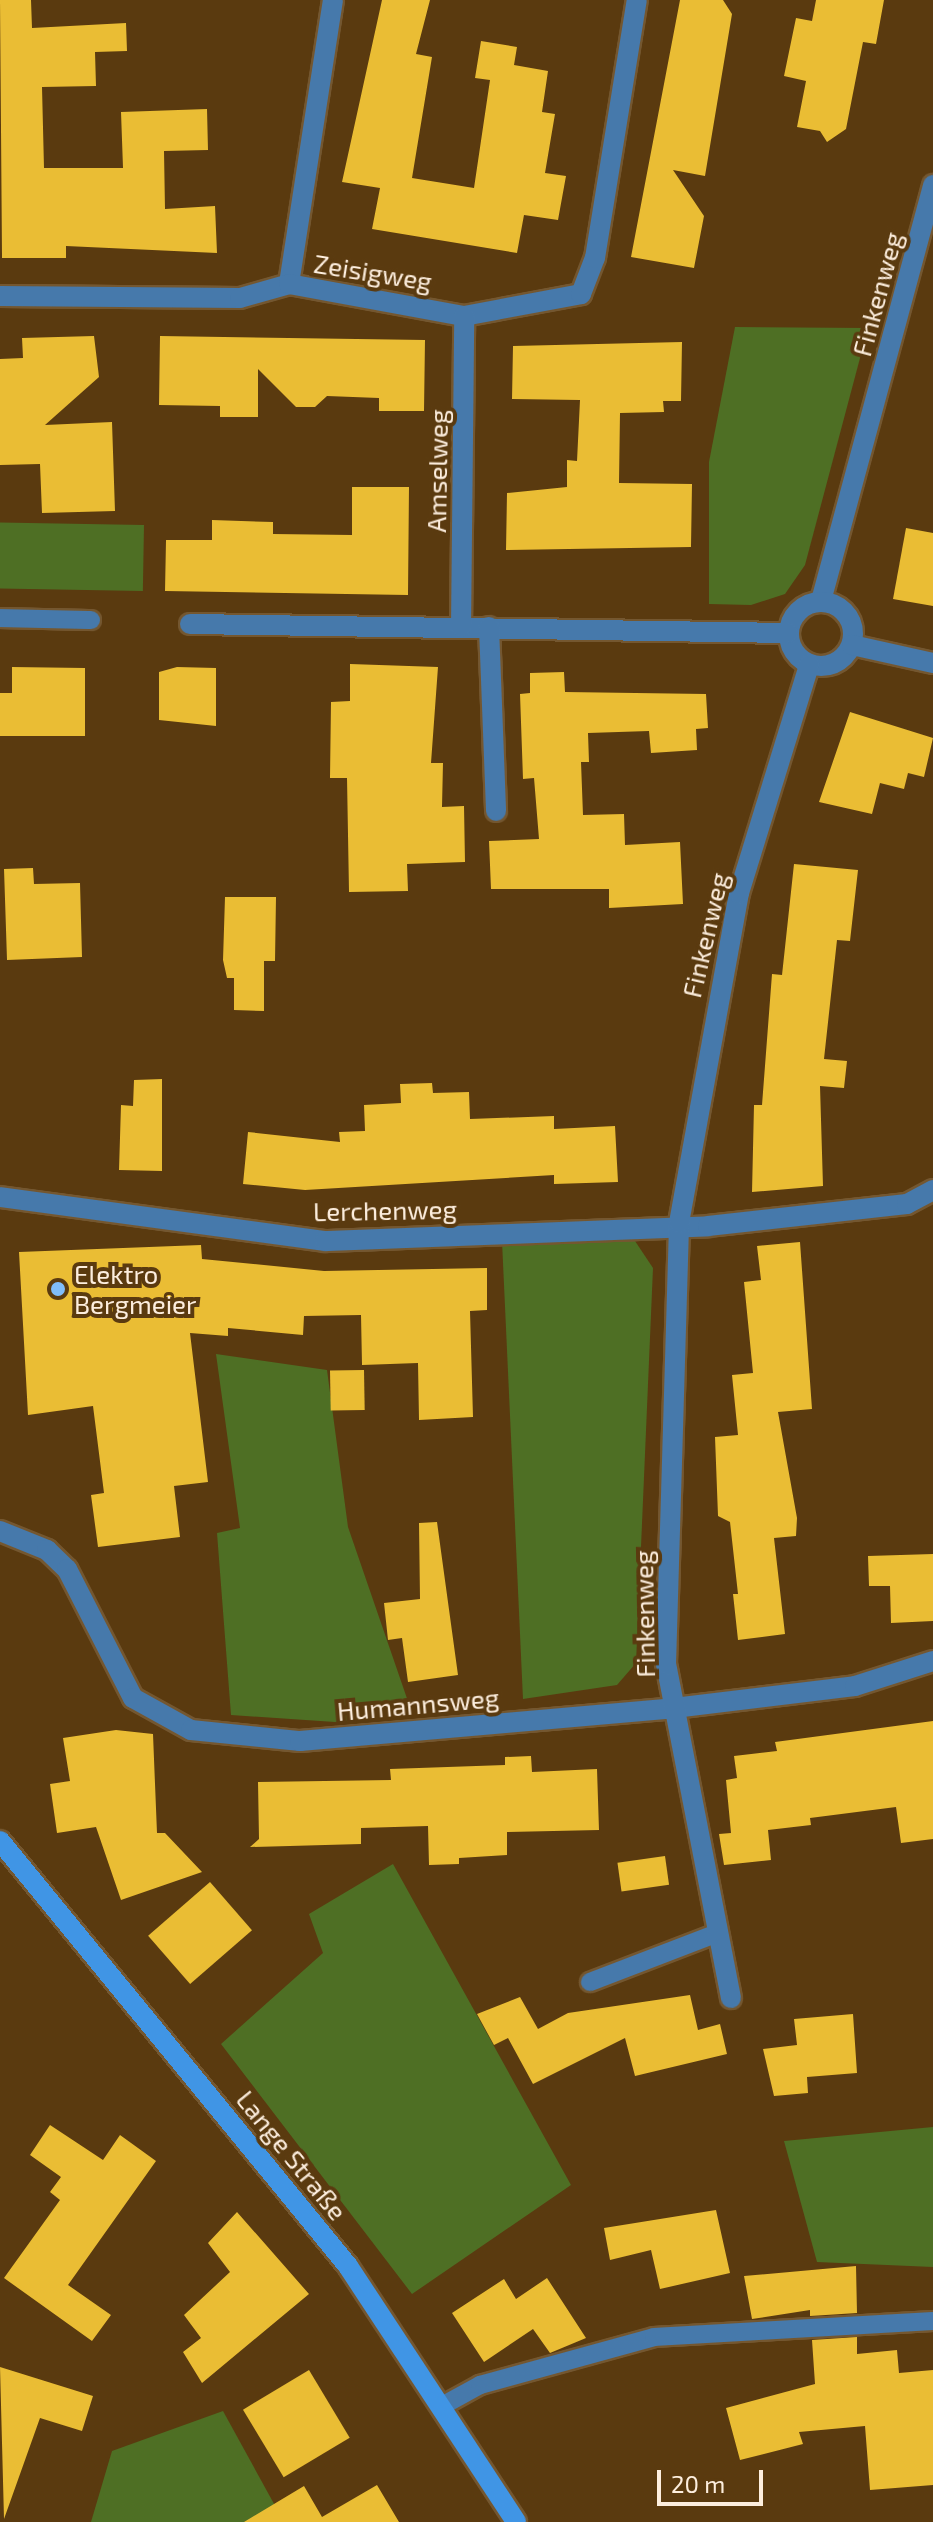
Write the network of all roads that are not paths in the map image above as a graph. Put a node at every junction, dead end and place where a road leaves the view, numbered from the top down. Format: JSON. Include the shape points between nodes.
{"nodes":[{"id":1,"x":333,"y":0,"type":"edge"},
{"id":2,"x":637,"y":0,"type":"edge"},
{"id":3,"x":933,"y":185,"type":"edge"},
{"id":4,"x":289,"y":284,"type":"junction"},
{"id":5,"x":0,"y":296,"type":"edge"},
{"id":6,"x":464,"y":316,"type":"junction"},
{"id":7,"x":821,"y":601,"type":"junction"},
{"id":8,"x":0,"y":618,"type":"edge"},
{"id":9,"x":91,"y":620,"type":"dead end"},
{"id":10,"x":190,"y":624,"type":"dead end"},
{"id":11,"x":461,"y":627,"type":"junction"},
{"id":12,"x":489,"y":627,"type":"junction"},
{"id":13,"x":788,"y":633,"type":"junction"},
{"id":14,"x":852,"y":645,"type":"junction"},
{"id":15,"x":933,"y":663,"type":"edge"},
{"id":16,"x":809,"y":665,"type":"junction"},
{"id":17,"x":496,"y":811,"type":"dead end"},
{"id":18,"x":933,"y":1190,"type":"edge"},
{"id":19,"x":0,"y":1197,"type":"edge"},
{"id":20,"x":679,"y":1223,"type":"junction"},
{"id":21,"x":0,"y":1531,"type":"edge"},
{"id":22,"x":933,"y":1661,"type":"edge"},
{"id":23,"x":674,"y":1708,"type":"junction"},
{"id":24,"x":0,"y":1841,"type":"edge"},
{"id":25,"x":715,"y":1934,"type":"junction"},
{"id":26,"x":590,"y":1982,"type":"dead end"},
{"id":27,"x":731,"y":1998,"type":"dead end"},
{"id":28,"x":933,"y":2321,"type":"edge"},
{"id":29,"x":440,"y":2407,"type":"junction"},
{"id":30,"x":516,"y":2522,"type":"edge"}],
"edges":[{"from":1,"to":4,"type":"street"},
{"from":2,"to":6,"type":"street","name":"Zeisigweg","via":[[595,258],[581,294]]},
{"from":3,"to":7,"type":"street","name":"Finkenweg"},
{"from":4,"to":5,"type":"street","name":"Zeisigweg","via":[[240,298]]},
{"from":4,"to":6,"type":"street","name":"Zeisigweg"},
{"from":6,"to":11,"type":"street","name":"Amselweg"},
{"from":7,"to":13,"type":"street","via":[[804,606]]},
{"from":7,"to":14,"type":"street","via":[[846,616]]},
{"from":8,"to":9,"type":"lane"},
{"from":10,"to":11,"type":"street"},
{"from":11,"to":12,"type":"street"},
{"from":12,"to":13,"type":"street"},
{"from":12,"to":17,"type":"street"},
{"from":13,"to":16,"type":"street","via":[[794,654]]},
{"from":14,"to":15,"type":"street"},
{"from":14,"to":16,"type":"street","via":[[827,667]]},
{"from":16,"to":20,"type":"street","name":"Finkenweg","via":[[739,893]]},
{"from":18,"to":20,"type":"street","via":[[907,1204],[708,1226]]},
{"from":19,"to":20,"type":"street","name":"Lerchenweg","via":[[325,1241]]},
{"from":20,"to":23,"type":"street","name":"Finkenweg","via":[[666,1664]]},
{"from":21,"to":23,"type":"street","name":"Humannsweg","via":[[47,1550],[67,1569],[133,1698],[191,1730],[300,1741]]},
{"from":22,"to":23,"type":"street","name":"Humannsweg","via":[[855,1686]]},
{"from":23,"to":25,"type":"street","name":"Finkenweg"},
{"from":24,"to":29,"type":"main road","name":"Lange Straße","via":[[348,2266]]},
{"from":25,"to":26,"type":"lane"},
{"from":25,"to":27,"type":"street","name":"Finkenweg"},
{"from":28,"to":29,"type":"lane","via":[[654,2337],[480,2385]]},
{"from":29,"to":30,"type":"main road","name":"Lange Straße"}]}
